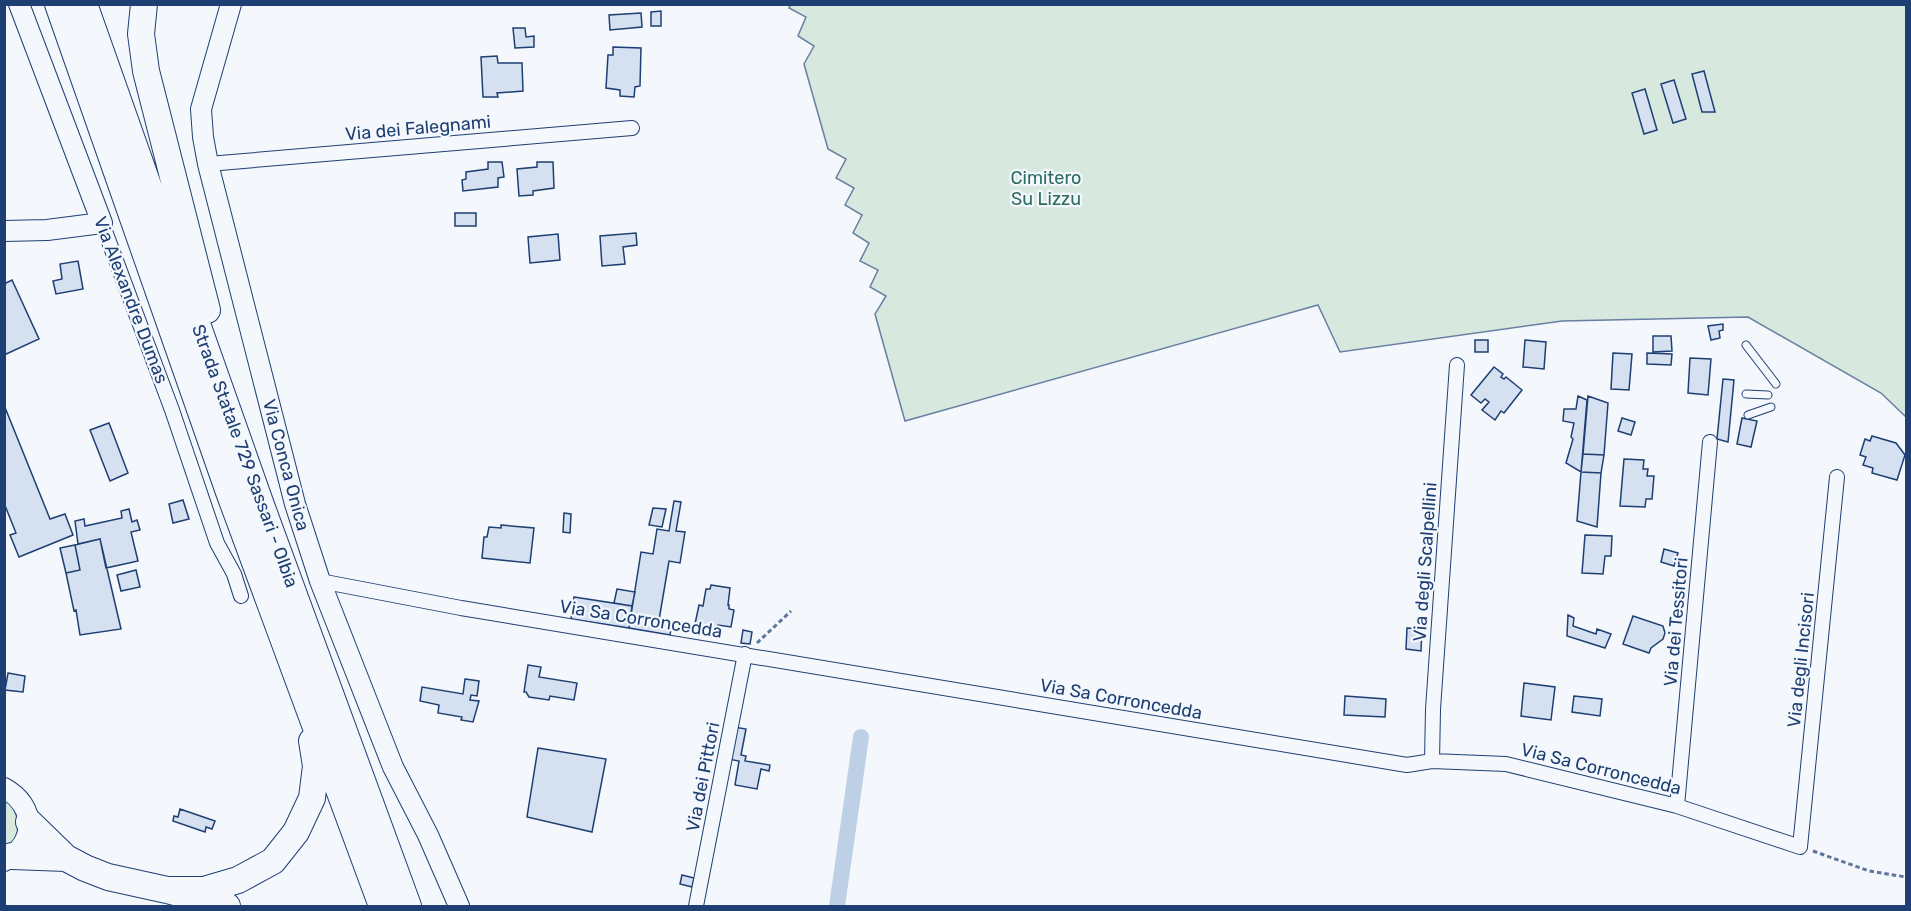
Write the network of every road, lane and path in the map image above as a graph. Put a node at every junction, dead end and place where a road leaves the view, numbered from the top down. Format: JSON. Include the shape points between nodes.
{"nodes":[{"id":1,"x":19,"y":4,"type":"edge"},
{"id":2,"x":58,"y":4,"type":"edge"},
{"id":3,"x":84,"y":4,"type":"edge"},
{"id":4,"x":144,"y":4,"type":"edge"},
{"id":5,"x":231,"y":4,"type":"edge"},
{"id":6,"x":632,"y":128,"type":"dead end"},
{"id":7,"x":208,"y":164,"type":"junction"},
{"id":8,"x":102,"y":223,"type":"junction"},
{"id":9,"x":4,"y":231,"type":"edge"},
{"id":10,"x":1746,"y":345,"type":"dead end"},
{"id":11,"x":1457,"y":365,"type":"dead end"},
{"id":12,"x":1776,"y":384,"type":"dead end"},
{"id":13,"x":1746,"y":394,"type":"dead end"},
{"id":14,"x":1768,"y":395,"type":"dead end"},
{"id":15,"x":1771,"y":406,"type":"dead end"},
{"id":16,"x":1748,"y":416,"type":"dead end"},
{"id":17,"x":236,"y":433,"type":"junction"},
{"id":18,"x":1710,"y":441,"type":"dead end"},
{"id":19,"x":1837,"y":477,"type":"dead end"},
{"id":20,"x":320,"y":581,"type":"junction"},
{"id":21,"x":241,"y":596,"type":"dead end"},
{"id":22,"x":791,"y":611,"type":"dead end"},
{"id":23,"x":745,"y":654,"type":"junction"},
{"id":24,"x":304,"y":694,"type":"junction"},
{"id":25,"x":1432,"y":761,"type":"junction"},
{"id":26,"x":4,"y":788,"type":"edge"},
{"id":27,"x":1677,"y":806,"type":"junction"},
{"id":28,"x":29,"y":822,"type":"junction"},
{"id":29,"x":1800,"y":847,"type":"junction"},
{"id":30,"x":8,"y":858,"type":"edge"},
{"id":31,"x":66,"y":858,"type":"junction"},
{"id":32,"x":1906,"y":877,"type":"edge"},
{"id":33,"x":167,"y":890,"type":"junction"},
{"id":34,"x":226,"y":906,"type":"edge"},
{"id":35,"x":382,"y":906,"type":"edge"},
{"id":36,"x":408,"y":906,"type":"edge"},
{"id":37,"x":459,"y":906,"type":"edge"},
{"id":38,"x":696,"y":906,"type":"edge"}],
"edges":[{"from":1,"to":8,"type":"street","name":"Via Alexandre Dumas"},
{"from":2,"to":24,"type":"highway","name":"Strada Statale 729 Sassari - Olbia"},
{"from":3,"to":17,"type":"highway","name":"Strada Statale 729 Sassari - Olbia"},
{"from":4,"to":17,"type":"highway","via":[[141,34],[146,71]]},
{"from":5,"to":7,"type":"street","name":"Via Conca Onica","via":[[201,109]]},
{"from":6,"to":7,"type":"street","name":"Via dei Falegnami"},
{"from":7,"to":20,"type":"street","name":"Via Conca Onica","via":[[295,504]]},
{"from":8,"to":9,"type":"street"},
{"from":8,"to":21,"type":"street","name":"Via Alexandre Dumas","via":[[217,543]]},
{"from":10,"to":12,"type":"lane"},
{"from":11,"to":25,"type":"street","name":"Via degli Scalpellini","via":[[1433,697]]},
{"from":13,"to":14,"type":"lane"},
{"from":15,"to":16,"type":"lane"},
{"from":17,"to":36,"type":"highway","name":"Strada Statale 729 Sassari - Olbia"},
{"from":18,"to":27,"type":"street","name":"Via dei Tessitori"},
{"from":19,"to":29,"type":"street","name":"Via degli Incisori"},
{"from":20,"to":23,"type":"street","name":"Via Sa Corroncedda"},
{"from":20,"to":37,"type":"street","name":"Via Conca Onica","via":[[393,767]]},
{"from":22,"to":23,"type":"path"},
{"from":23,"to":25,"type":"street","name":"Via Sa Corroncedda","via":[[1407,765]]},
{"from":23,"to":38,"type":"street","name":"Via dei Pittori"},
{"from":24,"to":33,"type":"highway","via":[[316,766],[312,798],[296,832],[273,861],[238,880],[204,890]]},
{"from":24,"to":35,"type":"highway","name":"Strada Statale 729 Sassari - Olbia"},
{"from":25,"to":27,"type":"street","name":"Via Sa Corroncedda","via":[[1506,764]]},
{"from":26,"to":28,"type":"street","via":[[22,802]]},
{"from":27,"to":29,"type":"street","name":"Via Sa Corroncedda"},
{"from":28,"to":30,"type":"street","via":[[24,844]]},
{"from":28,"to":31,"type":"highway"},
{"from":29,"to":32,"type":"path","via":[[1869,871]]},
{"from":30,"to":31,"type":"highway"},
{"from":31,"to":33,"type":"highway","via":[[108,877]]},
{"from":33,"to":34,"type":"highway"}]}
